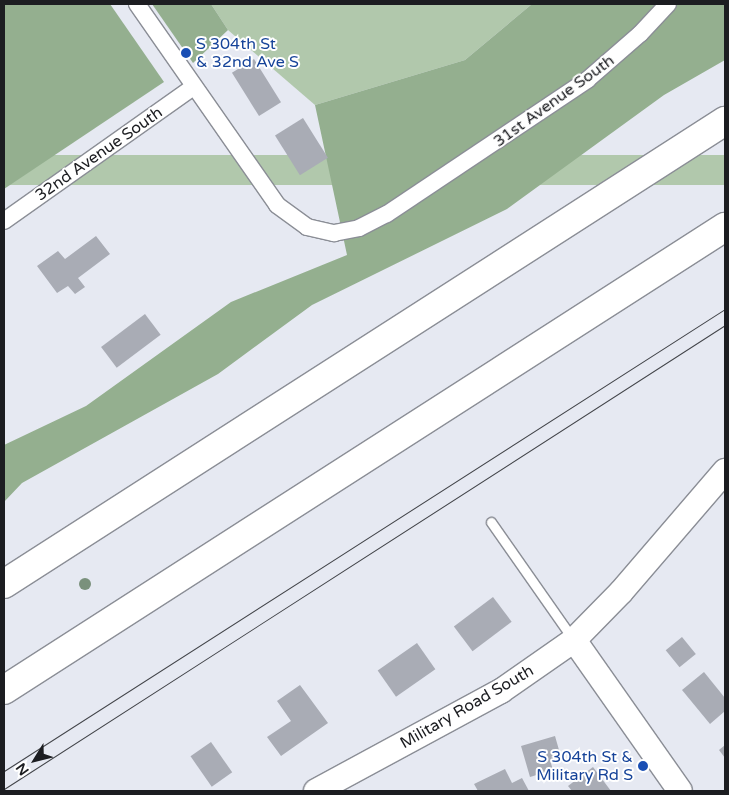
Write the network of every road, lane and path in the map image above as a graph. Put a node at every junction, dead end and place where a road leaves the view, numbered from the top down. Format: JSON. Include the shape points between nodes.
{"nodes":[{"id":1,"x":137,"y":4,"type":"edge"},
{"id":2,"x":668,"y":4,"type":"edge"},
{"id":3,"x":193,"y":87,"type":"junction"},
{"id":4,"x":725,"y":121,"type":"edge"},
{"id":5,"x":4,"y":221,"type":"edge"},
{"id":6,"x":725,"y":227,"type":"edge"},
{"id":7,"x":725,"y":471,"type":"edge"},
{"id":8,"x":492,"y":522,"type":"dead end"},
{"id":9,"x":4,"y":584,"type":"edge"},
{"id":10,"x":574,"y":640,"type":"junction"},
{"id":11,"x":4,"y":690,"type":"edge"},
{"id":12,"x":316,"y":791,"type":"edge"},
{"id":13,"x":680,"y":791,"type":"edge"}],
"edges":[{"from":1,"to":3,"type":"street","name":"31st Avenue South"},
{"from":2,"to":3,"type":"street","name":"31st Avenue South","via":[[640,34],[587,80],[430,187],[359,228],[334,233],[306,227],[276,205]]},
{"from":3,"to":5,"type":"street","name":"32nd Avenue South"},
{"from":4,"to":9,"type":"highway"},
{"from":6,"to":11,"type":"highway"},
{"from":7,"to":10,"type":"main road","name":"Military Road South","via":[[627,585]]},
{"from":8,"to":10,"type":"lane"},
{"from":10,"to":12,"type":"main road","name":"Military Road South","via":[[501,691]]},
{"from":10,"to":13,"type":"main road"}]}
